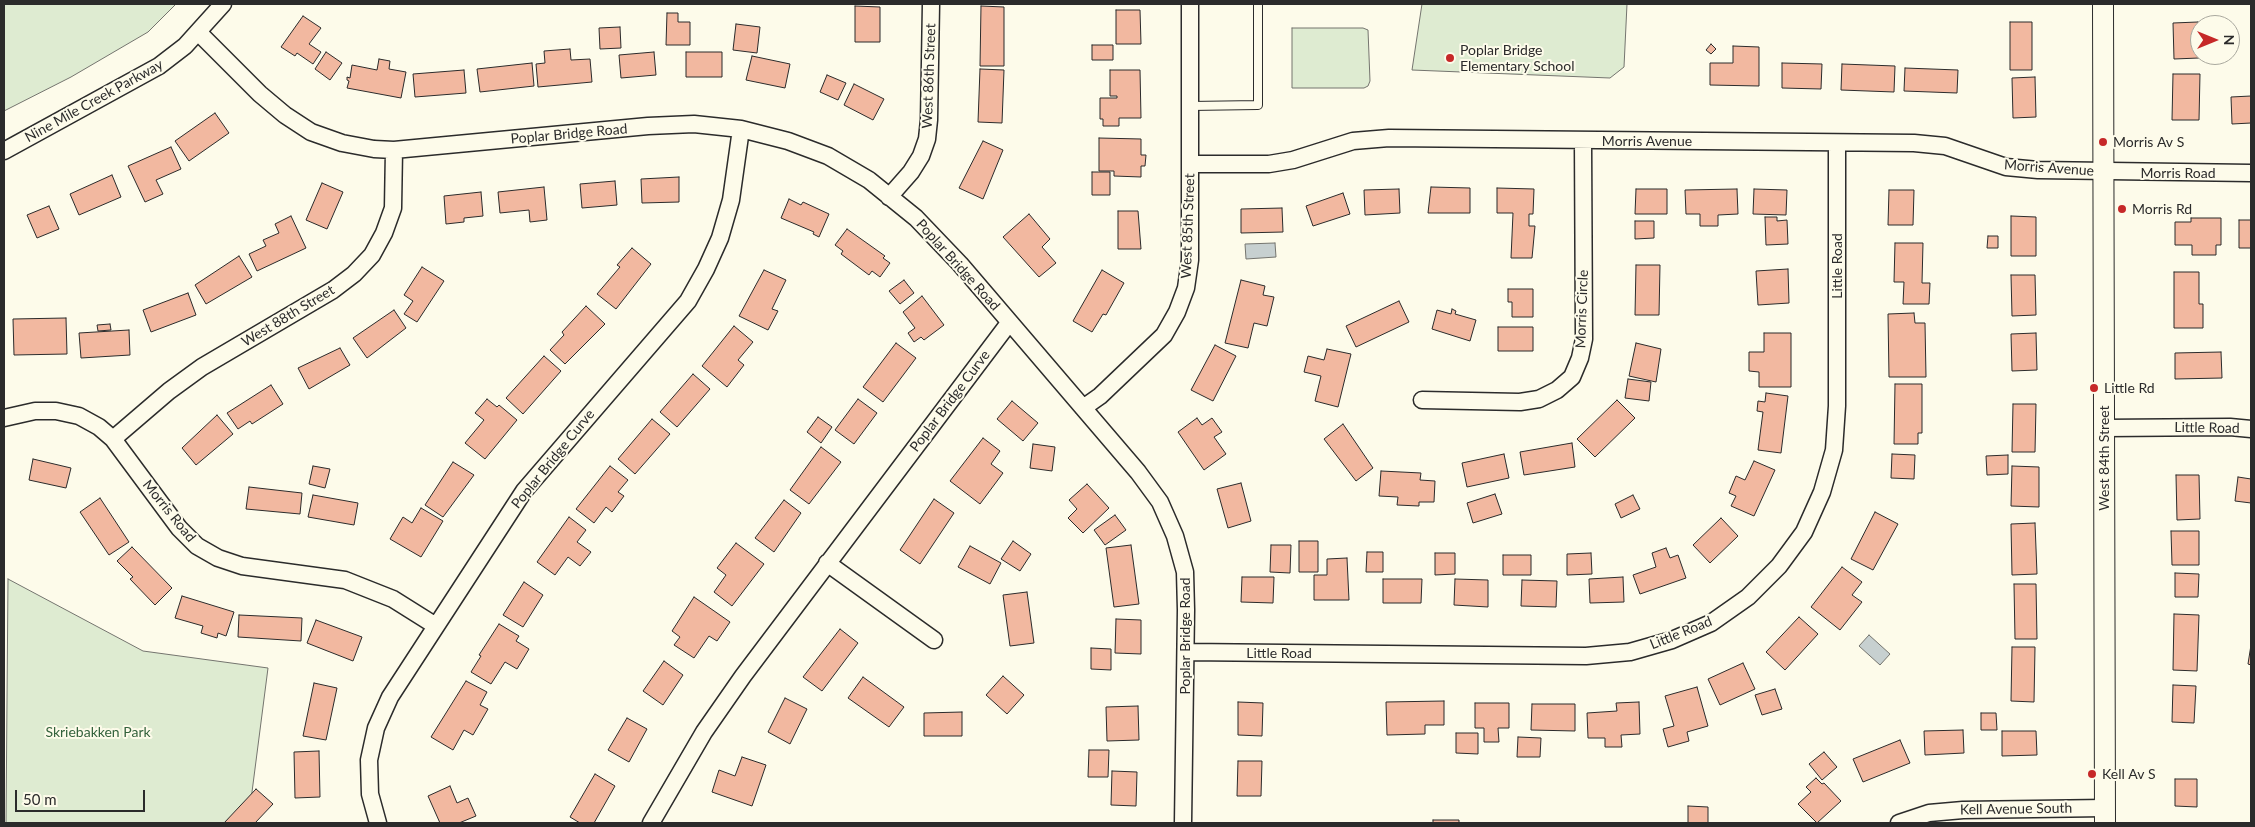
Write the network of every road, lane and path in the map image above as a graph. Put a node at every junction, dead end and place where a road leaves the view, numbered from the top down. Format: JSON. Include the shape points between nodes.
{"nodes":[{"id":1,"x":223,"y":4,"type":"edge"},
{"id":2,"x":931,"y":4,"type":"edge"},
{"id":3,"x":1190,"y":4,"type":"edge"},
{"id":4,"x":1258,"y":4,"type":"edge"},
{"id":5,"x":2103,"y":4,"type":"edge"},
{"id":6,"x":198,"y":32,"type":"junction"},
{"id":7,"x":1190,"y":106,"type":"junction"},
{"id":8,"x":740,"y":129,"type":"junction"},
{"id":9,"x":1583,"y":141,"type":"junction"},
{"id":10,"x":1837,"y":143,"type":"junction"},
{"id":11,"x":394,"y":150,"type":"junction"},
{"id":12,"x":4,"y":151,"type":"edge"},
{"id":13,"x":1190,"y":164,"type":"junction"},
{"id":14,"x":2105,"y":172,"type":"junction"},
{"id":15,"x":2251,"y":173,"type":"edge"},
{"id":16,"x":890,"y":197,"type":"junction"},
{"id":17,"x":1009,"y":323,"type":"junction"},
{"id":18,"x":1422,"y":400,"type":"dead end"},
{"id":19,"x":1083,"y":408,"type":"junction"},
{"id":20,"x":4,"y":418,"type":"edge"},
{"id":21,"x":2104,"y":428,"type":"junction"},
{"id":22,"x":2251,"y":429,"type":"edge"},
{"id":23,"x":113,"y":439,"type":"junction"},
{"id":24,"x":827,"y":563,"type":"junction"},
{"id":25,"x":436,"y":626,"type":"junction"},
{"id":26,"x":934,"y":640,"type":"dead end"},
{"id":27,"x":1186,"y":652,"type":"junction"},
{"id":28,"x":2105,"y":816,"type":"edge"},
{"id":29,"x":378,"y":823,"type":"edge"},
{"id":30,"x":651,"y":823,"type":"edge"},
{"id":31,"x":1183,"y":823,"type":"edge"},
{"id":32,"x":1899,"y":823,"type":"edge"}],
"edges":[{"from":1,"to":6,"type":"street","name":"Nine Mile Creek Parkway"},
{"from":2,"to":16,"type":"street","name":"West 86th Street","via":[[927,138],[911,172]]},
{"from":3,"to":7,"type":"street","name":"West 85th Street"},
{"from":4,"to":7,"type":"lane","via":[[1258,105]]},
{"from":5,"to":14,"type":"street","name":"West 84th Street"},
{"from":6,"to":11,"type":"street","name":"Poplar Bridge Road","via":[[260,94],[311,132],[374,150]]},
{"from":6,"to":12,"type":"street","name":"Nine Mile Creek Parkway","via":[[159,66]]},
{"from":7,"to":13,"type":"street","name":"West 85th Street"},
{"from":8,"to":11,"type":"street","name":"Poplar Bridge Road","via":[[694,124],[648,126]]},
{"from":8,"to":16,"type":"street","name":"Poplar Bridge Road","via":[[788,141],[828,156],[869,180]]},
{"from":8,"to":25,"type":"street","name":"Poplar Bridge Curve","via":[[731,200],[720,238],[688,300],[524,491]]},
{"from":9,"to":10,"type":"street","name":"Morris Avenue"},
{"from":9,"to":13,"type":"street","name":"Morris Avenue","via":[[1389,138],[1353,141],[1270,164]]},
{"from":9,"to":18,"type":"street","name":"Morris Circle","via":[[1584,339],[1572,377],[1557,390],[1530,401]]},
{"from":10,"to":14,"type":"street","name":"Morris Avenue","via":[[1945,146],[2006,167]]},
{"from":10,"to":27,"type":"street","name":"Little Road","via":[[1837,406],[1834,450],[1822,492],[1804,532],[1779,566],[1748,598],[1711,623],[1672,640],[1630,652],[1586,656]]},
{"from":11,"to":23,"type":"street","name":"West 88th Street","via":[[393,208],[372,255],[354,274],[333,290],[202,367]]},
{"from":13,"to":19,"type":"street","name":"West 85th Street","via":[[1190,260],[1186,288],[1177,312],[1152,348]]},
{"from":14,"to":15,"type":"street","name":"Morris Road"},
{"from":14,"to":21,"type":"street","name":"West 84th Street"},
{"from":16,"to":17,"type":"street","name":"Poplar Bridge Road","via":[[916,218],[960,264]]},
{"from":17,"to":19,"type":"street","name":"Poplar Bridge Road"},
{"from":17,"to":24,"type":"street","name":"Poplar Bridge Curve"},
{"from":19,"to":27,"type":"street","name":"Poplar Bridge Road","via":[[1160,502],[1175,536],[1185,572]]},
{"from":20,"to":23,"type":"street","name":"Morris Road","via":[[56,410],[79,416]]},
{"from":21,"to":22,"type":"street","name":"Little Road"},
{"from":21,"to":28,"type":"street","name":"West 84th Street"},
{"from":23,"to":25,"type":"street","name":"Morris Road","via":[[197,546],[242,566],[346,580],[393,599]]},
{"from":24,"to":26,"type":"street"},
{"from":24,"to":30,"type":"street","name":"Poplar Bridge Curve","via":[[704,732]]},
{"from":25,"to":29,"type":"street","name":"Poplar Bridge Curve","via":[[390,697],[376,728],[369,760],[370,794]]},
{"from":27,"to":31,"type":"street","name":"Poplar Bridge Road"},
{"from":28,"to":32,"type":"street","name":"Kell Avenue South","via":[[1963,810],[1929,813]]}]}
